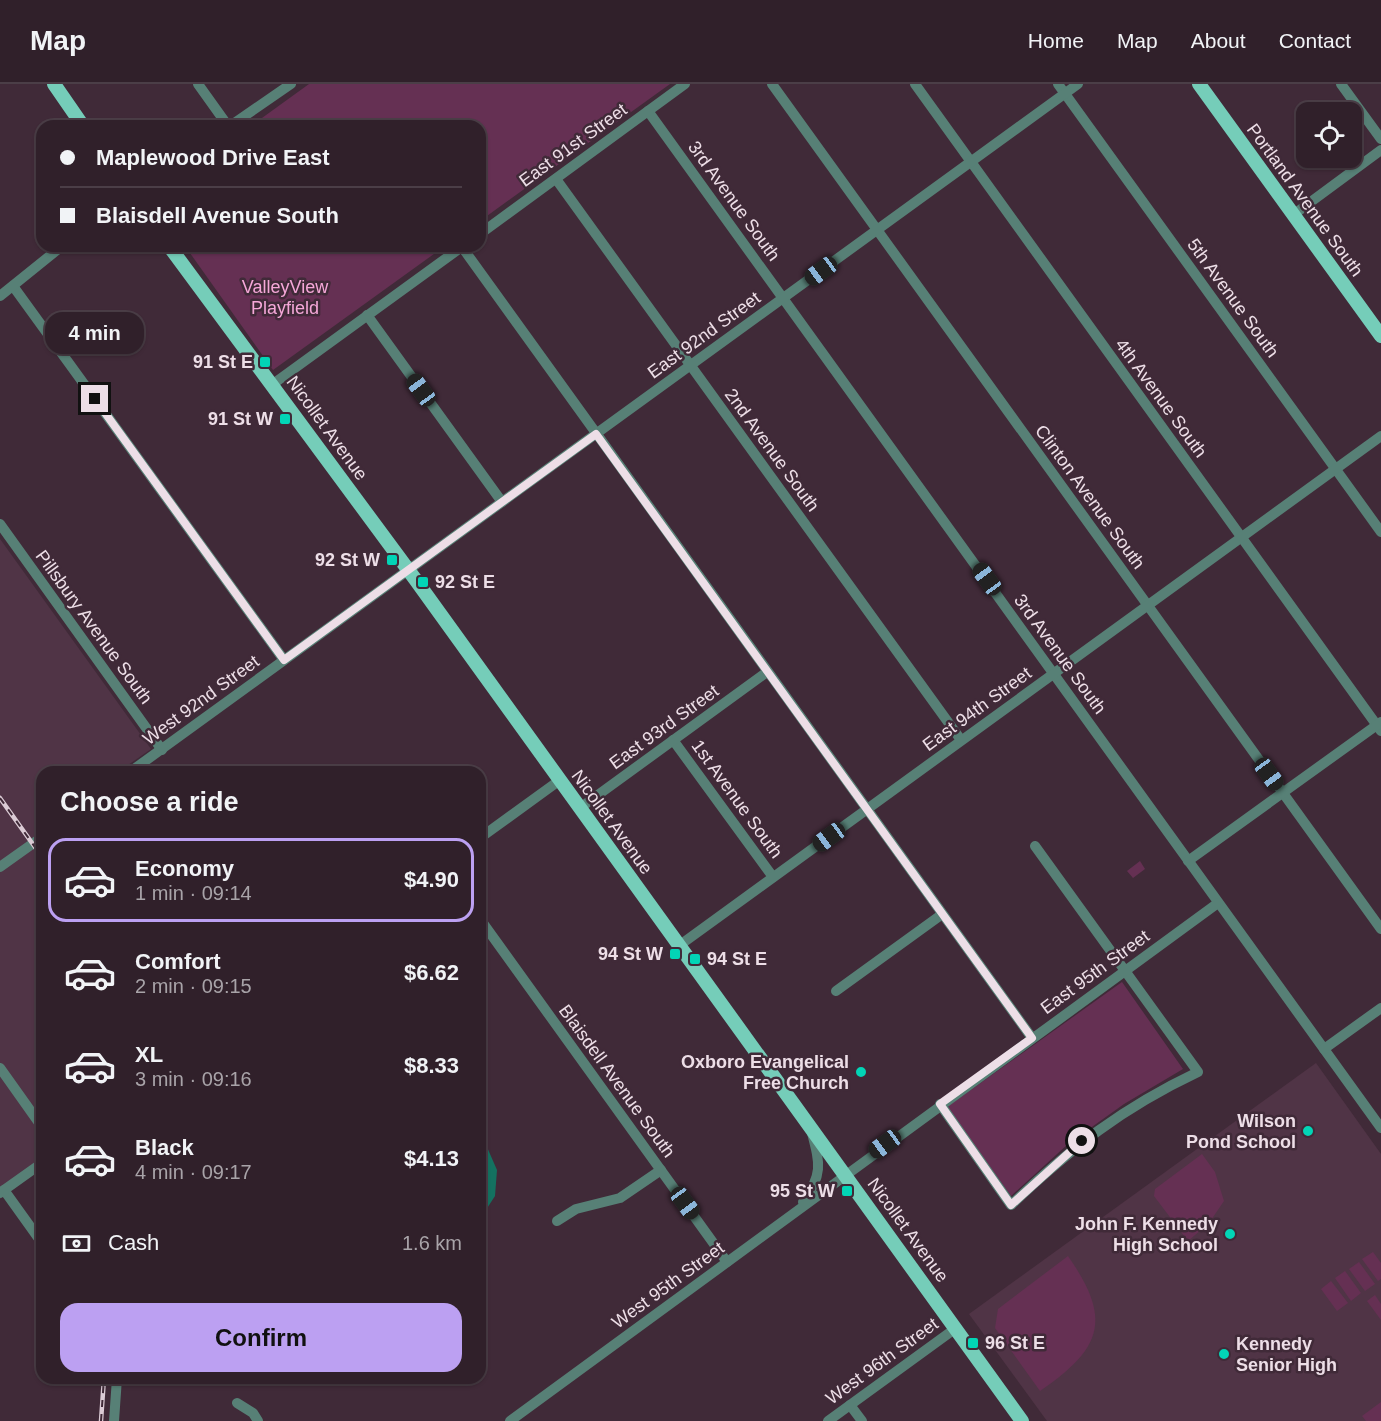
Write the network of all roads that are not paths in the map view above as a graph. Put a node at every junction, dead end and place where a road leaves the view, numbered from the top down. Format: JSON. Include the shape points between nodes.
{"nodes":[{"id":1,"x":54,"y":84,"type":"edge"},
{"id":2,"x":198,"y":84,"type":"edge"},
{"id":3,"x":291,"y":84,"type":"edge"},
{"id":4,"x":685,"y":84,"type":"edge"},
{"id":5,"x":772,"y":84,"type":"edge"},
{"id":6,"x":915,"y":84,"type":"edge"},
{"id":7,"x":1058,"y":84,"type":"edge"},
{"id":8,"x":1078,"y":84,"type":"edge"},
{"id":9,"x":1199,"y":84,"type":"edge"},
{"id":10,"x":1341,"y":84,"type":"edge"},
{"id":11,"x":1065,"y":94,"type":"junction"},
{"id":12,"x":648,"y":111,"type":"junction"},
{"id":13,"x":79,"y":120,"type":"edge"},
{"id":14,"x":225,"y":120,"type":"edge"},
{"id":15,"x":238,"y":120,"type":"edge"},
{"id":16,"x":1381,"y":139,"type":"edge"},
{"id":17,"x":1381,"y":150,"type":"edge"},
{"id":18,"x":971,"y":162,"type":"junction"},
{"id":19,"x":556,"y":178,"type":"junction"},
{"id":20,"x":1293,"y":214,"type":"junction"},
{"id":21,"x":486,"y":230,"type":"edge"},
{"id":22,"x":877,"y":230,"type":"junction"},
{"id":23,"x":55,"y":252,"type":"edge"},
{"id":24,"x":175,"y":252,"type":"edge"},
{"id":25,"x":454,"y":252,"type":"edge"},
{"id":26,"x":466,"y":252,"type":"edge"},
{"id":27,"x":13,"y":286,"type":"junction"},
{"id":28,"x":0,"y":296,"type":"edge"},
{"id":29,"x":783,"y":298,"type":"junction"},
{"id":30,"x":367,"y":315,"type":"junction"},
{"id":31,"x":1381,"y":336,"type":"edge"},
{"id":32,"x":691,"y":366,"type":"junction"},
{"id":33,"x":273,"y":384,"type":"junction"},
{"id":34,"x":596,"y":434,"type":"junction"},
{"id":35,"x":1381,"y":436,"type":"edge"},
{"id":36,"x":1336,"y":469,"type":"junction"},
{"id":37,"x":502,"y":502,"type":"junction"},
{"id":38,"x":0,"y":524,"type":"edge"},
{"id":39,"x":1381,"y":532,"type":"edge"},
{"id":40,"x":1241,"y":537,"type":"junction"},
{"id":41,"x":408,"y":570,"type":"junction"},
{"id":42,"x":1148,"y":605,"type":"junction"},
{"id":43,"x":284,"y":660,"type":"junction"},
{"id":44,"x":767,"y":672,"type":"junction"},
{"id":45,"x":1054,"y":673,"type":"junction"},
{"id":46,"x":1380,"y":726,"type":"edge"},
{"id":47,"x":673,"y":740,"type":"junction"},
{"id":48,"x":961,"y":740,"type":"junction"},
{"id":49,"x":162,"y":750,"type":"junction"},
{"id":50,"x":139,"y":766,"type":"edge"},
{"id":51,"x":560,"y":780,"type":"junction"},
{"id":52,"x":1283,"y":793,"type":"junction"},
{"id":53,"x":580,"y":808,"type":"junction"},
{"id":54,"x":866,"y":810,"type":"junction"},
{"id":55,"x":486,"y":834,"type":"edge"},
{"id":56,"x":36,"y":841,"type":"edge"},
{"id":57,"x":1035,"y":846,"type":"dead end"},
{"id":58,"x":1188,"y":861,"type":"junction"},
{"id":59,"x":0,"y":867,"type":"edge"},
{"id":60,"x":773,"y":877,"type":"junction"},
{"id":61,"x":1218,"y":903,"type":"junction"},
{"id":62,"x":941,"y":915,"type":"junction"},
{"id":63,"x":486,"y":927,"type":"edge"},
{"id":64,"x":1381,"y":929,"type":"edge"},
{"id":65,"x":680,"y":945,"type":"junction"},
{"id":66,"x":1125,"y":971,"type":"junction"},
{"id":67,"x":836,"y":991,"type":"dead end"},
{"id":68,"x":1381,"y":1008,"type":"edge"},
{"id":69,"x":1032,"y":1038,"type":"junction"},
{"id":70,"x":1324,"y":1049,"type":"junction"},
{"id":71,"x":0,"y":1068,"type":"edge"},
{"id":72,"x":940,"y":1104,"type":"junction"},
{"id":73,"x":36,"y":1119,"type":"edge"},
{"id":74,"x":809,"y":1124,"type":"junction"},
{"id":75,"x":1381,"y":1128,"type":"edge"},
{"id":76,"x":36,"y":1167,"type":"edge"},
{"id":77,"x":661,"y":1170,"type":"junction"},
{"id":78,"x":845,"y":1174,"type":"junction"},
{"id":79,"x":2,"y":1192,"type":"edge"},
{"id":80,"x":794,"y":1212,"type":"junction"},
{"id":81,"x":556,"y":1221,"type":"dead end"},
{"id":82,"x":36,"y":1235,"type":"edge"},
{"id":83,"x":727,"y":1262,"type":"junction"},
{"id":84,"x":957,"y":1329,"type":"junction"},
{"id":85,"x":117,"y":1384,"type":"edge"},
{"id":86,"x":237,"y":1403,"type":"dead end"},
{"id":87,"x":850,"y":1405,"type":"junction"},
{"id":88,"x":114,"y":1421,"type":"edge"},
{"id":89,"x":258,"y":1421,"type":"edge"},
{"id":90,"x":510,"y":1421,"type":"edge"},
{"id":91,"x":828,"y":1421,"type":"edge"},
{"id":92,"x":862,"y":1421,"type":"edge"},
{"id":93,"x":1022,"y":1421,"type":"edge"}],
"edges":[{"from":1,"to":13,"type":"main road"},
{"from":2,"to":14,"type":"street"},
{"from":3,"to":15,"type":"street"},
{"from":4,"to":12,"type":"street","name":"East 91st Street"},
{"from":5,"to":22,"type":"street","name":"Clinton Avenue South"},
{"from":6,"to":18,"type":"street","name":"4th Avenue South"},
{"from":7,"to":11,"type":"street","name":"5th Avenue South"},
{"from":8,"to":11,"type":"street","name":"East 92nd Street"},
{"from":9,"to":20,"type":"main road","name":"Portland Avenue South"},
{"from":10,"to":16,"type":"street"},
{"from":11,"to":18,"type":"street","name":"East 92nd Street"},
{"from":11,"to":36,"type":"street","name":"5th Avenue South"},
{"from":12,"to":19,"type":"street","name":"East 91st Street"},
{"from":12,"to":29,"type":"street","name":"3rd Avenue South"},
{"from":17,"to":20,"type":"street"},
{"from":18,"to":22,"type":"street","name":"East 92nd Street"},
{"from":18,"to":40,"type":"street","name":"4th Avenue South"},
{"from":19,"to":21,"type":"street","name":"East 91st Street"},
{"from":19,"to":32,"type":"street","name":"2nd Avenue South"},
{"from":20,"to":31,"type":"main road","name":"Portland Avenue South"},
{"from":22,"to":29,"type":"street","name":"East 92nd Street"},
{"from":22,"to":42,"type":"street","name":"Clinton Avenue South"},
{"from":23,"to":27,"type":"street"},
{"from":24,"to":33,"type":"main road","name":"Nicollet Avenue"},
{"from":25,"to":30,"type":"street"},
{"from":26,"to":34,"type":"street"},
{"from":27,"to":28,"type":"street"},
{"from":27,"to":43,"type":"street"},
{"from":29,"to":32,"type":"street","name":"East 92nd Street"},
{"from":29,"to":45,"type":"street","name":"3rd Avenue South"},
{"from":30,"to":33,"type":"street"},
{"from":30,"to":37,"type":"street"},
{"from":32,"to":34,"type":"street","name":"East 92nd Street"},
{"from":32,"to":48,"type":"street","name":"2nd Avenue South"},
{"from":33,"to":41,"type":"main road","name":"Nicollet Avenue"},
{"from":34,"to":37,"type":"street","name":"East 92nd Street"},
{"from":34,"to":44,"type":"street"},
{"from":35,"to":36,"type":"street","name":"East 94th Street"},
{"from":36,"to":39,"type":"street","name":"5th Avenue South"},
{"from":36,"to":40,"type":"street","name":"East 94th Street"},
{"from":37,"to":41,"type":"street","name":"East 92nd Street"},
{"from":38,"to":49,"type":"street","name":"Pillsbury Avenue South"},
{"from":40,"to":42,"type":"street","name":"East 94th Street"},
{"from":40,"to":46,"type":"street","name":"4th Avenue South"},
{"from":41,"to":43,"type":"street","name":"West 92nd Street"},
{"from":41,"to":51,"type":"main road","name":"Nicollet Avenue"},
{"from":42,"to":45,"type":"street","name":"East 94th Street"},
{"from":42,"to":52,"type":"street","name":"Clinton Avenue South"},
{"from":43,"to":49,"type":"street","name":"West 92nd Street"},
{"from":44,"to":47,"type":"street","name":"East 93rd Street"},
{"from":44,"to":54,"type":"street"},
{"from":45,"to":48,"type":"street","name":"East 94th Street"},
{"from":45,"to":58,"type":"street","name":"3rd Avenue South"},
{"from":46,"to":52,"type":"street"},
{"from":47,"to":53,"type":"street","name":"East 93rd Street"},
{"from":47,"to":60,"type":"street","name":"1st Avenue South"},
{"from":48,"to":54,"type":"street","name":"East 94th Street"},
{"from":49,"to":50,"type":"street","name":"West 92nd Street"},
{"from":51,"to":53,"type":"main road","name":"Nicollet Avenue"},
{"from":51,"to":55,"type":"street"},
{"from":52,"to":58,"type":"street"},
{"from":52,"to":64,"type":"street","name":"Clinton Avenue South"},
{"from":53,"to":65,"type":"main road","name":"Nicollet Avenue"},
{"from":54,"to":60,"type":"street","name":"East 94th Street"},
{"from":54,"to":62,"type":"street"},
{"from":56,"to":59,"type":"street"},
{"from":57,"to":66,"type":"street"},
{"from":58,"to":61,"type":"street","name":"3rd Avenue South"},
{"from":60,"to":65,"type":"street","name":"East 94th Street"},
{"from":61,"to":66,"type":"street","name":"East 95th Street"},
{"from":61,"to":70,"type":"street","name":"3rd Avenue South"},
{"from":62,"to":67,"type":"street"},
{"from":62,"to":69,"type":"street"},
{"from":63,"to":77,"type":"street","name":"Blaisdell Avenue South"},
{"from":65,"to":74,"type":"main road","name":"Nicollet Avenue"},
{"from":66,"to":69,"type":"street","name":"East 95th Street"},
{"from":66,"to":72,"type":"street","via":[[1198,1072],[1146,1098],[1098,1129],[1011,1205]]},
{"from":68,"to":70,"type":"street"},
{"from":69,"to":72,"type":"street","name":"East 95th Street"},
{"from":70,"to":75,"type":"street","name":"3rd Avenue South"},
{"from":71,"to":73,"type":"street"},
{"from":72,"to":78,"type":"street","name":"East 95th Street"},
{"from":74,"to":78,"type":"main road","name":"Nicollet Avenue"},
{"from":74,"to":80,"type":"street","via":[[819,1158],[818,1178]]},
{"from":76,"to":79,"type":"street"},
{"from":77,"to":81,"type":"street","via":[[620,1198],[576,1209]]},
{"from":77,"to":83,"type":"street","name":"Blaisdell Avenue South"},
{"from":78,"to":80,"type":"street","name":"West 95th Street"},
{"from":78,"to":84,"type":"main road","name":"Nicollet Avenue"},
{"from":79,"to":82,"type":"street"},
{"from":80,"to":83,"type":"street","name":"West 95th Street"},
{"from":83,"to":90,"type":"street","name":"West 95th Street"},
{"from":84,"to":87,"type":"street","name":"West 96th Street"},
{"from":84,"to":93,"type":"main road","name":"Nicollet Avenue"},
{"from":85,"to":88,"type":"street"},
{"from":86,"to":89,"type":"street"},
{"from":87,"to":91,"type":"street","name":"West 96th Street"},
{"from":87,"to":92,"type":"street"}]}
